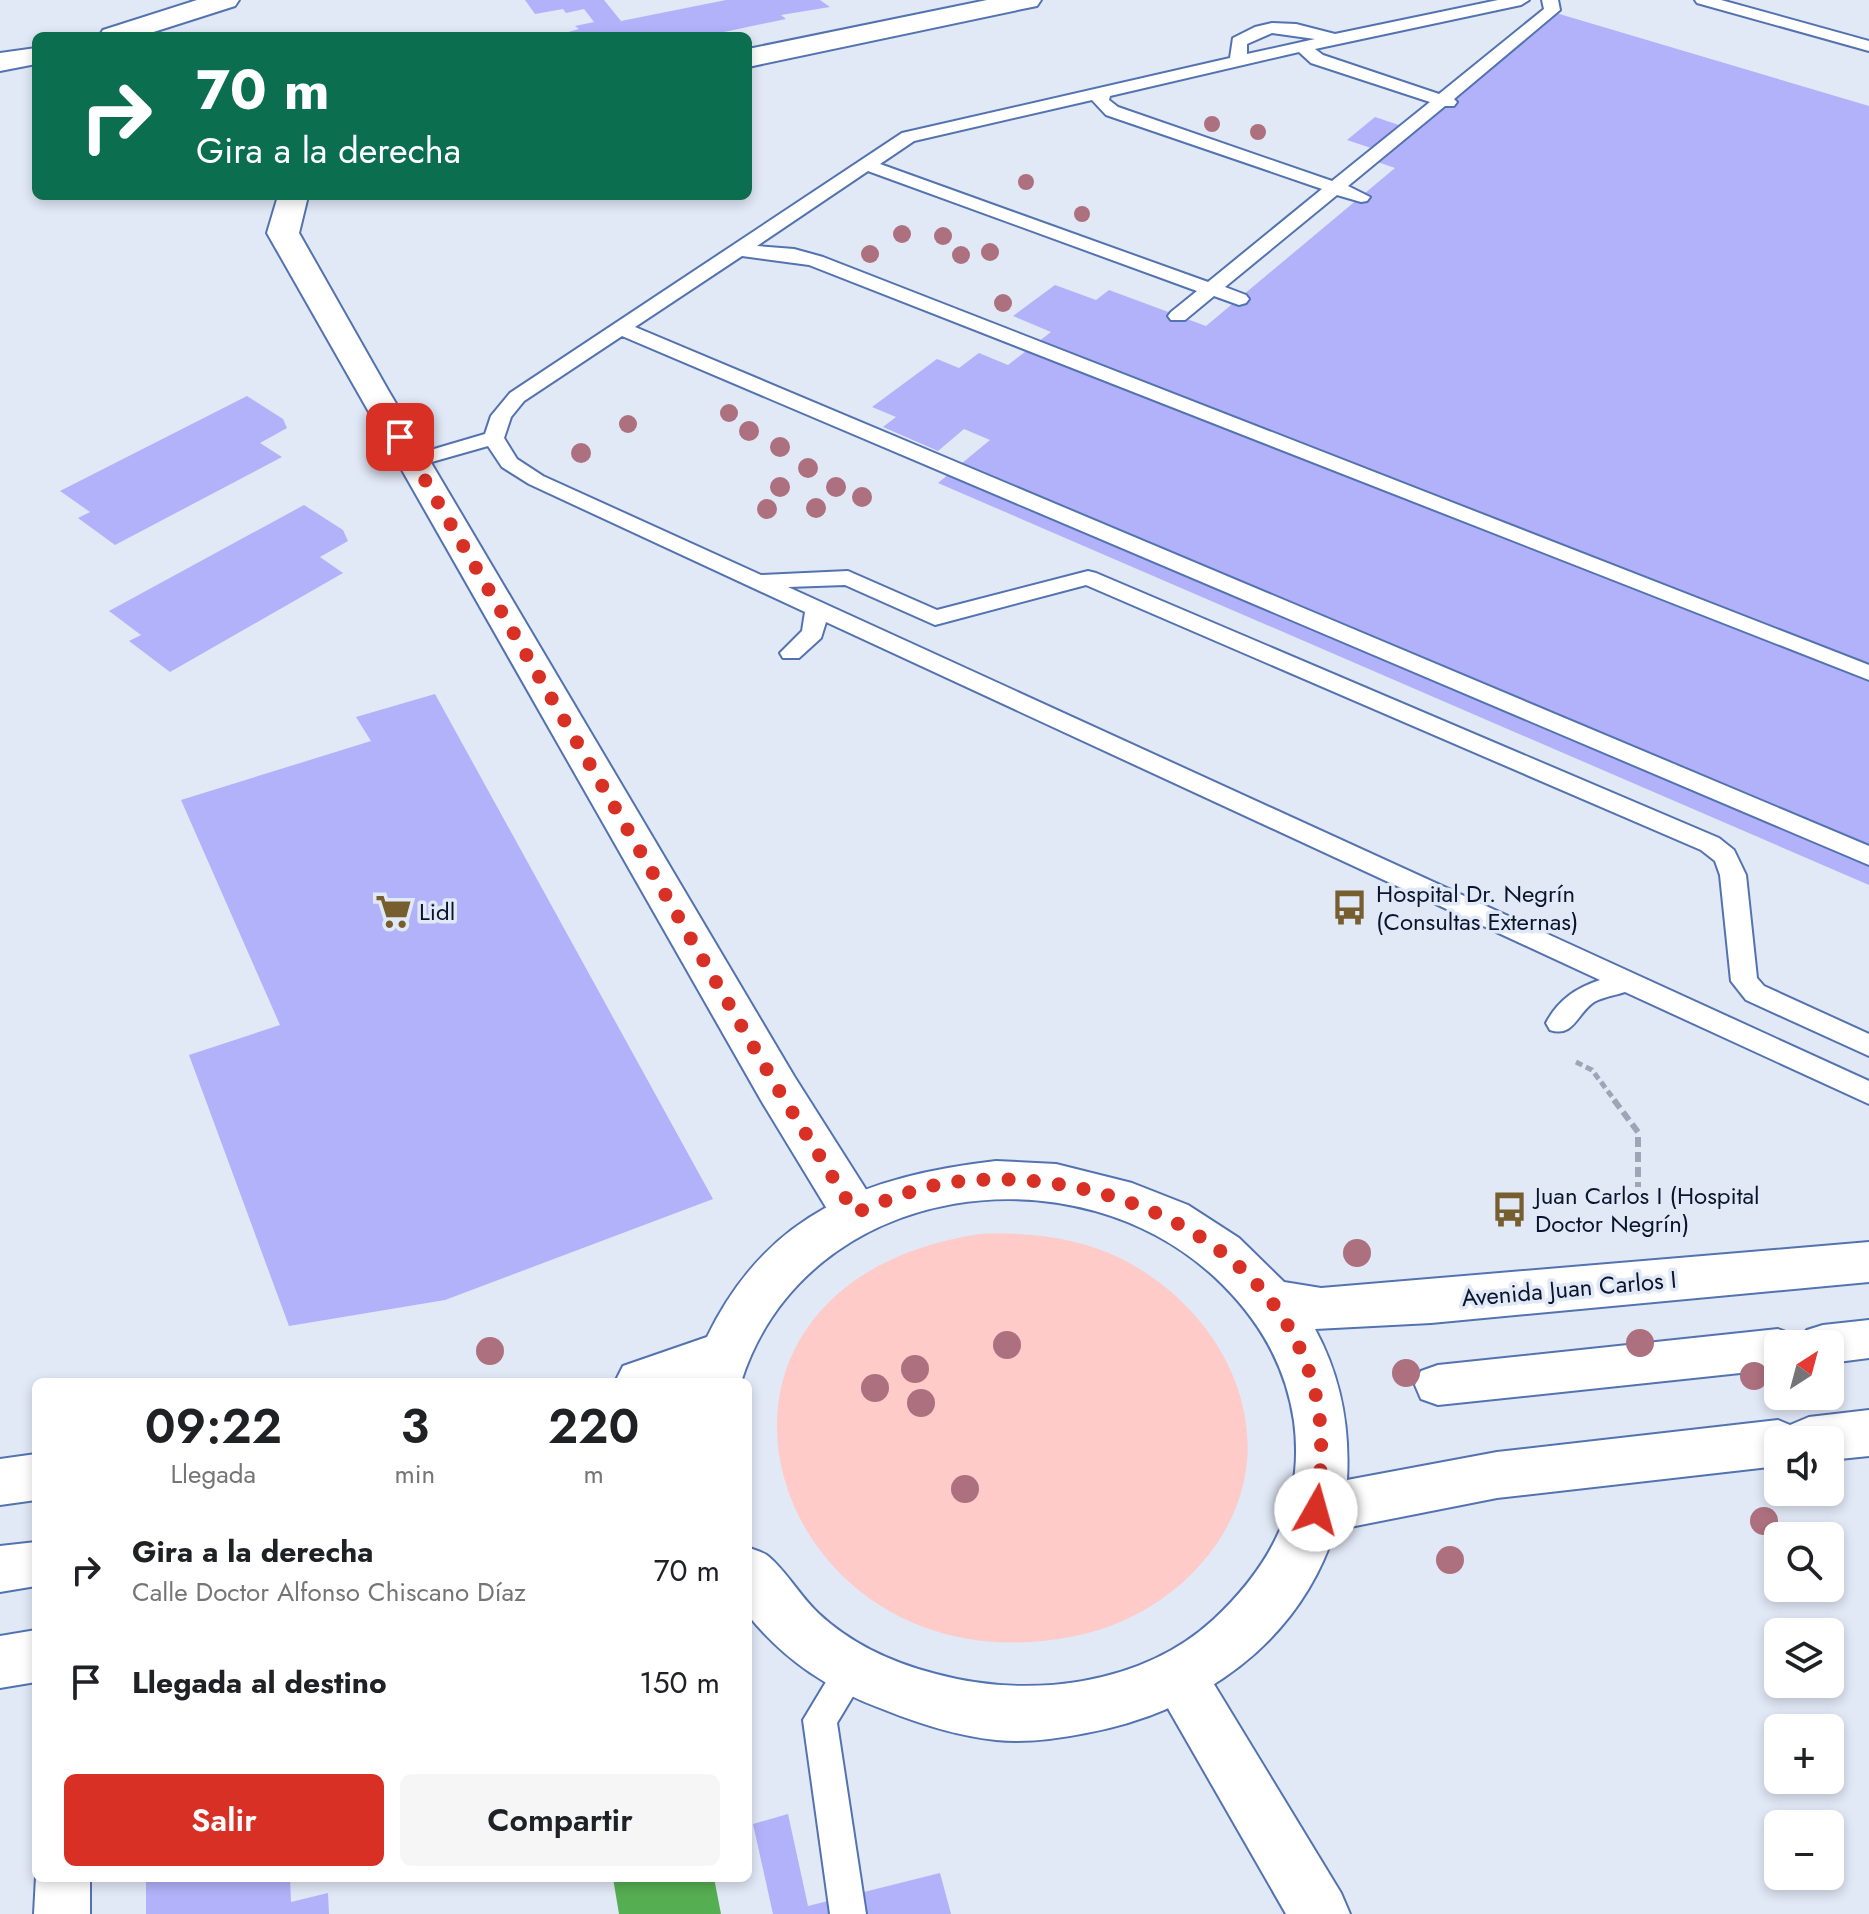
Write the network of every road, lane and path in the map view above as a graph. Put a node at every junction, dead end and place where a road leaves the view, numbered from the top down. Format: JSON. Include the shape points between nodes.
{"nodes":[{"id":1,"x":225,"y":0,"type":"edge"},
{"id":2,"x":1027,"y":0,"type":"edge"},
{"id":3,"x":1521,"y":0,"type":"edge"},
{"id":4,"x":1550,"y":0,"type":"edge"},
{"id":5,"x":1703,"y":0,"type":"edge"},
{"id":6,"x":125,"y":32,"type":"edge"},
{"id":7,"x":1335,"y":39,"type":"junction"},
{"id":8,"x":1869,"y":46,"type":"edge"},
{"id":9,"x":1303,"y":47,"type":"junction"},
{"id":10,"x":32,"y":57,"type":"edge"},
{"id":11,"x":752,"y":57,"type":"edge"},
{"id":12,"x":1238,"y":61,"type":"junction"},
{"id":13,"x":0,"y":62,"type":"edge"},
{"id":14,"x":1103,"y":92,"type":"junction"},
{"id":15,"x":1448,"y":102,"type":"dead end"},
{"id":16,"x":867,"y":165,"type":"junction"},
{"id":17,"x":1361,"y":197,"type":"dead end"},
{"id":18,"x":292,"y":200,"type":"edge"},
{"id":19,"x":742,"y":250,"type":"junction"},
{"id":20,"x":1239,"y":299,"type":"dead end"},
{"id":21,"x":1178,"y":316,"type":"dead end"},
{"id":22,"x":623,"y":329,"type":"junction"},
{"id":23,"x":494,"y":438,"type":"junction"},
{"id":24,"x":414,"y":461,"type":"junction"},
{"id":25,"x":758,"y":581,"type":"junction"},
{"id":26,"x":817,"y":608,"type":"junction"},
{"id":27,"x":791,"y":653,"type":"dead end"},
{"id":28,"x":1869,"y":673,"type":"edge"},
{"id":29,"x":1869,"y":856,"type":"edge"},
{"id":30,"x":1626,"y":982,"type":"junction"},
{"id":31,"x":1559,"y":1023,"type":"dead end"},
{"id":32,"x":1869,"y":1046,"type":"edge"},
{"id":33,"x":1573,"y":1060,"type":"dead end"},
{"id":34,"x":1869,"y":1093,"type":"edge"},
{"id":35,"x":1638,"y":1187,"type":"dead end"},
{"id":36,"x":855,"y":1213,"type":"junction"},
{"id":37,"x":1869,"y":1262,"type":"edge"},
{"id":38,"x":1269,"y":1300,"type":"junction"},
{"id":39,"x":1869,"y":1339,"type":"edge"},
{"id":40,"x":1844,"y":1342,"type":"edge"},
{"id":41,"x":1764,"y":1350,"type":"edge"},
{"id":42,"x":718,"y":1368,"type":"edge"},
{"id":43,"x":663,"y":1378,"type":"edge"},
{"id":44,"x":1438,"y":1385,"type":"dead end"},
{"id":45,"x":1869,"y":1433,"type":"edge"},
{"id":46,"x":1844,"y":1436,"type":"edge"},
{"id":47,"x":1764,"y":1445,"type":"edge"},
{"id":48,"x":32,"y":1478,"type":"edge"},
{"id":49,"x":0,"y":1482,"type":"edge"},
{"id":50,"x":1316,"y":1510,"type":"junction"},
{"id":51,"x":32,"y":1565,"type":"edge"},
{"id":52,"x":0,"y":1569,"type":"edge"},
{"id":53,"x":752,"y":1577,"type":"edge"},
{"id":54,"x":32,"y":1657,"type":"edge"},
{"id":55,"x":0,"y":1662,"type":"edge"},
{"id":56,"x":853,"y":1668,"type":"junction"},
{"id":57,"x":1178,"y":1677,"type":"junction"},
{"id":58,"x":63,"y":1882,"type":"edge"},
{"id":59,"x":62,"y":1914,"type":"edge"},
{"id":60,"x":848,"y":1914,"type":"edge"},
{"id":61,"x":1320,"y":1914,"type":"edge"}],
"edges":[{"from":1,"to":6,"type":"street"},
{"from":2,"to":11,"type":"street"},
{"from":3,"to":7,"type":"lane"},
{"from":4,"to":21,"type":"lane","via":[[1552,10]]},
{"from":5,"to":8,"type":"lane"},
{"from":7,"to":9,"type":"lane"},
{"from":7,"to":12,"type":"lane","via":[[1299,29],[1265,29],[1239,42]]},
{"from":9,"to":12,"type":"lane"},
{"from":9,"to":15,"type":"lane","via":[[1339,68]]},
{"from":10,"to":13,"type":"street"},
{"from":12,"to":14,"type":"lane"},
{"from":14,"to":16,"type":"lane","via":[[924,132]]},
{"from":14,"to":17,"type":"lane","via":[[1100,101],[1112,111]]},
{"from":16,"to":19,"type":"lane"},
{"from":16,"to":20,"type":"lane"},
{"from":18,"to":24,"type":"street","via":[[283,233]]},
{"from":19,"to":22,"type":"lane"},
{"from":19,"to":28,"type":"lane","via":[[816,261]]},
{"from":22,"to":23,"type":"lane","via":[[517,397],[501,416]]},
{"from":22,"to":29,"type":"lane"},
{"from":23,"to":24,"type":"lane"},
{"from":23,"to":25,"type":"lane","via":[[509,463],[536,480]]},
{"from":24,"to":36,"type":"street"},
{"from":25,"to":26,"type":"lane"},
{"from":25,"to":32,"type":"lane","via":[[848,578],[935,618],[1088,578],[1710,844],[1725,856],[1733,875],[1744,981],[1755,993]]},
{"from":26,"to":27,"type":"lane","via":[[813,633]]},
{"from":26,"to":30,"type":"lane"},
{"from":30,"to":31,"type":"lane","via":[[1585,995]]},
{"from":30,"to":34,"type":"lane"},
{"from":33,"to":35,"type":"path","via":[[1592,1070],[1638,1132]]},
{"from":36,"to":38,"type":"street","via":[[951,1182],[1052,1181],[1102,1191],[1196,1233]]},
{"from":36,"to":42,"type":"street","via":[[799,1250],[754,1296]]},
{"from":37,"to":38,"type":"street","name":"Avenida Juan Carlos I","via":[[1321,1309]]},
{"from":38,"to":50,"type":"street","via":[[1298,1347],[1317,1399],[1323,1454]]},
{"from":39,"to":40,"type":"street"},
{"from":41,"to":44,"type":"street"},
{"from":42,"to":43,"type":"street"},
{"from":45,"to":46,"type":"street"},
{"from":47,"to":50,"type":"street","via":[[1497,1475]]},
{"from":48,"to":49,"type":"street"},
{"from":50,"to":57,"type":"street","via":[[1303,1549],[1253,1621]]},
{"from":51,"to":52,"type":"street"},
{"from":53,"to":56,"type":"street","via":[[779,1613],[831,1657]]},
{"from":54,"to":55,"type":"street"},
{"from":56,"to":57,"type":"street","via":[[895,1689],[965,1709],[1039,1713],[1111,1702]]},
{"from":56,"to":60,"type":"lane","via":[[820,1720]]},
{"from":57,"to":61,"type":"street"},
{"from":58,"to":59,"type":"street"}]}
